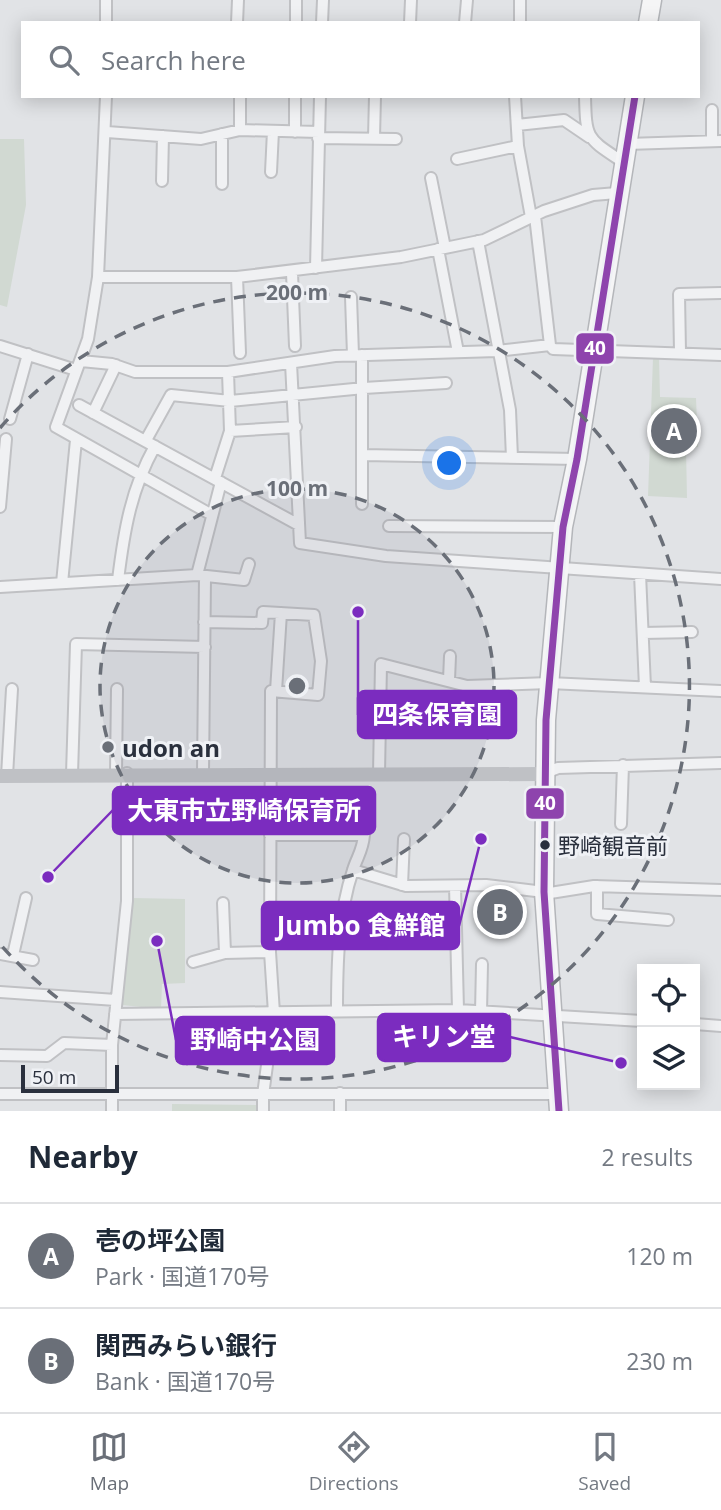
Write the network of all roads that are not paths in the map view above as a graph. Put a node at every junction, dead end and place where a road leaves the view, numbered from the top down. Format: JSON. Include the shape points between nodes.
{"nodes":[{"id":1,"x":106,"y":0,"type":"edge"},
{"id":2,"x":238,"y":0,"type":"edge"},
{"id":3,"x":296,"y":0,"type":"edge"},
{"id":4,"x":323,"y":0,"type":"edge"},
{"id":5,"x":411,"y":0,"type":"edge"},
{"id":6,"x":467,"y":0,"type":"edge"},
{"id":7,"x":520,"y":0,"type":"edge"},
{"id":8,"x":652,"y":0,"type":"edge"},
{"id":9,"x":106,"y":21,"type":"edge"},
{"id":10,"x":237,"y":21,"type":"edge"},
{"id":11,"x":296,"y":21,"type":"edge"},
{"id":12,"x":322,"y":21,"type":"edge"},
{"id":13,"x":410,"y":21,"type":"edge"},
{"id":14,"x":465,"y":21,"type":"edge"},
{"id":15,"x":520,"y":21,"type":"edge"},
{"id":16,"x":648,"y":21,"type":"edge"},
{"id":17,"x":106,"y":98,"type":"edge"},
{"id":18,"x":240,"y":98,"type":"edge"},
{"id":19,"x":295,"y":98,"type":"edge"},
{"id":20,"x":320,"y":98,"type":"edge"},
{"id":21,"x":375,"y":98,"type":"edge"},
{"id":22,"x":514,"y":98,"type":"edge"},
{"id":23,"x":586,"y":98,"type":"edge"},
{"id":24,"x":635,"y":98,"type":"edge"},
{"id":25,"x":712,"y":110,"type":"dead end"},
{"id":26,"x":517,"y":125,"type":"junction"},
{"id":27,"x":240,"y":130,"type":"junction"},
{"id":28,"x":273,"y":131,"type":"junction"},
{"id":29,"x":107,"y":132,"type":"junction"},
{"id":30,"x":295,"y":132,"type":"junction"},
{"id":31,"x":222,"y":134,"type":"junction"},
{"id":32,"x":318,"y":135,"type":"junction"},
{"id":33,"x":163,"y":136,"type":"junction"},
{"id":34,"x":374,"y":138,"type":"junction"},
{"id":35,"x":590,"y":138,"type":"junction"},
{"id":36,"x":396,"y":139,"type":"dead end"},
{"id":37,"x":717,"y":141,"type":"edge"},
{"id":38,"x":627,"y":144,"type":"junction"},
{"id":39,"x":517,"y":146,"type":"junction"},
{"id":40,"x":457,"y":159,"type":"dead end"},
{"id":41,"x":623,"y":162,"type":"junction"},
{"id":42,"x":271,"y":172,"type":"dead end"},
{"id":43,"x":430,"y":178,"type":"dead end"},
{"id":44,"x":162,"y":181,"type":"dead end"},
{"id":45,"x":222,"y":184,"type":"dead end"},
{"id":46,"x":617,"y":193,"type":"junction"},
{"id":47,"x":533,"y":216,"type":"junction"},
{"id":48,"x":478,"y":241,"type":"junction"},
{"id":49,"x":442,"y":248,"type":"junction"},
{"id":50,"x":316,"y":268,"type":"junction"},
{"id":51,"x":292,"y":273,"type":"junction"},
{"id":52,"x":98,"y":277,"type":"junction"},
{"id":53,"x":237,"y":278,"type":"junction"},
{"id":54,"x":721,"y":293,"type":"edge"},
{"id":55,"x":351,"y":297,"type":"dead end"},
{"id":56,"x":295,"y":345,"type":"dead end"},
{"id":57,"x":550,"y":345,"type":"junction"},
{"id":58,"x":0,"y":346,"type":"edge"},
{"id":59,"x":593,"y":350,"type":"junction"},
{"id":60,"x":497,"y":351,"type":"junction"},
{"id":61,"x":458,"y":352,"type":"junction"},
{"id":62,"x":681,"y":352,"type":"junction"},
{"id":63,"x":240,"y":353,"type":"dead end"},
{"id":64,"x":28,"y":354,"type":"junction"},
{"id":65,"x":358,"y":355,"type":"junction"},
{"id":66,"x":721,"y":355,"type":"edge"},
{"id":67,"x":291,"y":363,"type":"junction"},
{"id":68,"x":79,"y":365,"type":"junction"},
{"id":69,"x":116,"y":365,"type":"junction"},
{"id":70,"x":228,"y":372,"type":"junction"},
{"id":71,"x":446,"y":383,"type":"dead end"},
{"id":72,"x":364,"y":388,"type":"junction"},
{"id":73,"x":293,"y":395,"type":"junction"},
{"id":74,"x":230,"y":401,"type":"junction"},
{"id":75,"x":79,"y":405,"type":"dead end"},
{"id":76,"x":93,"y":413,"type":"junction"},
{"id":77,"x":10,"y":419,"type":"dead end"},
{"id":78,"x":296,"y":427,"type":"junction"},
{"id":79,"x":230,"y":431,"type":"junction"},
{"id":80,"x":6,"y":439,"type":"dead end"},
{"id":81,"x":76,"y":440,"type":"junction"},
{"id":82,"x":151,"y":443,"type":"junction"},
{"id":83,"x":363,"y":455,"type":"junction"},
{"id":84,"x":2,"y":457,"type":"edge"},
{"id":85,"x":512,"y":458,"type":"junction"},
{"id":86,"x":577,"y":459,"type":"junction"},
{"id":87,"x":139,"y":475,"type":"junction"},
{"id":88,"x":218,"y":480,"type":"junction"},
{"id":89,"x":362,"y":504,"type":"dead end"},
{"id":90,"x":0,"y":506,"type":"edge"},
{"id":91,"x":212,"y":514,"type":"junction"},
{"id":92,"x":299,"y":526,"type":"junction"},
{"id":93,"x":389,"y":526,"type":"dead end"},
{"id":94,"x":563,"y":527,"type":"junction"},
{"id":95,"x":249,"y":564,"type":"dead end"},
{"id":96,"x":557,"y":568,"type":"junction"},
{"id":97,"x":640,"y":574,"type":"junction"},
{"id":98,"x":201,"y":576,"type":"junction"},
{"id":99,"x":721,"y":579,"type":"edge"},
{"id":100,"x":118,"y":580,"type":"junction"},
{"id":101,"x":62,"y":583,"type":"junction"},
{"id":102,"x":0,"y":587,"type":"edge"},
{"id":103,"x":281,"y":613,"type":"junction"},
{"id":104,"x":204,"y":622,"type":"junction"},
{"id":105,"x":692,"y":632,"type":"dead end"},
{"id":106,"x":643,"y":633,"type":"junction"},
{"id":107,"x":205,"y":647,"type":"junction"},
{"id":108,"x":450,"y":656,"type":"dead end"},
{"id":109,"x":449,"y":680,"type":"junction"},
{"id":110,"x":549,"y":683,"type":"junction"},
{"id":111,"x":645,"y":687,"type":"junction"},
{"id":112,"x":12,"y":689,"type":"dead end"},
{"id":113,"x":117,"y":689,"type":"dead end"},
{"id":114,"x":276,"y":691,"type":"junction"},
{"id":115,"x":721,"y":691,"type":"edge"},
{"id":116,"x":721,"y":763,"type":"edge"},
{"id":117,"x":623,"y":765,"type":"junction"},
{"id":118,"x":72,"y":774,"type":"junction"},
{"id":119,"x":121,"y":774,"type":"junction"},
{"id":120,"x":203,"y":774,"type":"junction"},
{"id":121,"x":271,"y":774,"type":"junction"},
{"id":122,"x":379,"y":774,"type":"junction"},
{"id":123,"x":543,"y":774,"type":"junction"},
{"id":124,"x":4,"y":776,"type":"edge"},
{"id":125,"x":621,"y":824,"type":"dead end"},
{"id":126,"x":270,"y":835,"type":"junction"},
{"id":127,"x":404,"y":839,"type":"dead end"},
{"id":128,"x":353,"y":870,"type":"junction"},
{"id":129,"x":402,"y":885,"type":"junction"},
{"id":130,"x":455,"y":886,"type":"junction"},
{"id":131,"x":597,"y":886,"type":"junction"},
{"id":132,"x":721,"y":890,"type":"edge"},
{"id":133,"x":544,"y":893,"type":"junction"},
{"id":134,"x":26,"y":898,"type":"dead end"},
{"id":135,"x":223,"y":903,"type":"dead end"},
{"id":136,"x":667,"y":920,"type":"dead end"},
{"id":137,"x":270,"y":952,"type":"junction"},
{"id":138,"x":225,"y":953,"type":"junction"},
{"id":139,"x":0,"y":954,"type":"edge"},
{"id":140,"x":13,"y":955,"type":"junction"},
{"id":141,"x":33,"y":960,"type":"dead end"},
{"id":142,"x":193,"y":962,"type":"dead end"},
{"id":143,"x":482,"y":964,"type":"dead end"},
{"id":144,"x":0,"y":992,"type":"edge"},
{"id":145,"x":116,"y":1000,"type":"junction"},
{"id":146,"x":337,"y":1010,"type":"junction"},
{"id":147,"x":458,"y":1010,"type":"junction"},
{"id":148,"x":481,"y":1012,"type":"junction"},
{"id":149,"x":274,"y":1013,"type":"junction"},
{"id":150,"x":115,"y":1014,"type":"junction"},
{"id":151,"x":553,"y":1017,"type":"junction"},
{"id":152,"x":637,"y":1021,"type":"edge"},
{"id":153,"x":700,"y":1024,"type":"edge"},
{"id":154,"x":721,"y":1026,"type":"edge"},
{"id":155,"x":112,"y":1045,"type":"junction"},
{"id":156,"x":0,"y":1055,"type":"edge"},
{"id":157,"x":340,"y":1093,"type":"junction"},
{"id":158,"x":0,"y":1094,"type":"edge"},
{"id":159,"x":113,"y":1095,"type":"junction"},
{"id":160,"x":263,"y":1095,"type":"junction"},
{"id":161,"x":558,"y":1103,"type":"edge"},
{"id":162,"x":112,"y":1111,"type":"edge"},
{"id":163,"x":263,"y":1111,"type":"edge"},
{"id":164,"x":340,"y":1111,"type":"edge"}],
"edges":[{"from":1,"to":9,"type":"street"},
{"from":2,"to":10,"type":"street"},
{"from":3,"to":11,"type":"street"},
{"from":4,"to":12,"type":"street"},
{"from":5,"to":13,"type":"street"},
{"from":6,"to":14,"type":"street"},
{"from":7,"to":15,"type":"street"},
{"from":8,"to":16,"type":"highway"},
{"from":17,"to":29,"type":"street"},
{"from":18,"to":27,"type":"street"},
{"from":19,"to":30,"type":"street"},
{"from":20,"to":32,"type":"street"},
{"from":21,"to":34,"type":"street"},
{"from":22,"to":26,"type":"street"},
{"from":23,"to":35,"type":"street"},
{"from":24,"to":38,"type":"highway"},
{"from":25,"to":37,"type":"street"},
{"from":26,"to":35,"type":"street","via":[[564,120]]},
{"from":26,"to":39,"type":"street"},
{"from":27,"to":28,"type":"street"},
{"from":27,"to":31,"type":"street"},
{"from":28,"to":30,"type":"street"},
{"from":28,"to":42,"type":"street"},
{"from":29,"to":33,"type":"street"},
{"from":29,"to":52,"type":"street"},
{"from":30,"to":32,"type":"street"},
{"from":31,"to":33,"type":"street","via":[[201,139]]},
{"from":31,"to":45,"type":"street"},
{"from":32,"to":34,"type":"street"},
{"from":32,"to":50,"type":"street"},
{"from":33,"to":44,"type":"street"},
{"from":34,"to":36,"type":"street"},
{"from":35,"to":41,"type":"street"},
{"from":37,"to":38,"type":"street"},
{"from":38,"to":41,"type":"highway"},
{"from":39,"to":40,"type":"street"},
{"from":39,"to":47,"type":"street"},
{"from":41,"to":46,"type":"highway"},
{"from":43,"to":49,"type":"street"},
{"from":46,"to":47,"type":"street","via":[[593,195]]},
{"from":46,"to":59,"type":"highway"},
{"from":47,"to":48,"type":"street"},
{"from":47,"to":57,"type":"street"},
{"from":48,"to":49,"type":"street"},
{"from":48,"to":60,"type":"street"},
{"from":49,"to":50,"type":"street"},
{"from":49,"to":61,"type":"street"},
{"from":50,"to":51,"type":"street"},
{"from":51,"to":53,"type":"street"},
{"from":51,"to":56,"type":"street"},
{"from":52,"to":53,"type":"street"},
{"from":52,"to":68,"type":"street"},
{"from":53,"to":63,"type":"street"},
{"from":54,"to":62,"type":"street","via":[[679,294]]},
{"from":55,"to":65,"type":"street"},
{"from":57,"to":59,"type":"street","via":[[553,349]]},
{"from":57,"to":60,"type":"street"},
{"from":58,"to":64,"type":"street"},
{"from":59,"to":62,"type":"street"},
{"from":59,"to":86,"type":"highway"},
{"from":60,"to":61,"type":"street"},
{"from":60,"to":85,"type":"street","via":[[510,410]]},
{"from":61,"to":65,"type":"street"},
{"from":62,"to":66,"type":"street"},
{"from":64,"to":68,"type":"street"},
{"from":64,"to":77,"type":"street"},
{"from":65,"to":67,"type":"street"},
{"from":65,"to":72,"type":"street"},
{"from":67,"to":70,"type":"street"},
{"from":67,"to":73,"type":"street"},
{"from":68,"to":69,"type":"street"},
{"from":68,"to":81,"type":"street","via":[[56,427]]},
{"from":69,"to":70,"type":"street","via":[[135,372]]},
{"from":69,"to":76,"type":"street"},
{"from":70,"to":74,"type":"street"},
{"from":71,"to":72,"type":"street"},
{"from":72,"to":73,"type":"street"},
{"from":72,"to":83,"type":"street"},
{"from":73,"to":74,"type":"street"},
{"from":73,"to":78,"type":"street"},
{"from":74,"to":79,"type":"street"},
{"from":74,"to":82,"type":"street","via":[[171,395]]},
{"from":75,"to":76,"type":"street"},
{"from":76,"to":82,"type":"street"},
{"from":78,"to":79,"type":"street"},
{"from":78,"to":92,"type":"street"},
{"from":79,"to":88,"type":"street"},
{"from":80,"to":84,"type":"street"},
{"from":81,"to":87,"type":"street"},
{"from":81,"to":101,"type":"street"},
{"from":82,"to":87,"type":"street"},
{"from":82,"to":88,"type":"street"},
{"from":83,"to":85,"type":"street"},
{"from":83,"to":89,"type":"street"},
{"from":84,"to":90,"type":"street"},
{"from":85,"to":86,"type":"street"},
{"from":86,"to":94,"type":"highway"},
{"from":87,"to":91,"type":"street"},
{"from":87,"to":100,"type":"street","via":[[126,518]]},
{"from":88,"to":91,"type":"street"},
{"from":88,"to":92,"type":"street"},
{"from":91,"to":98,"type":"street"},
{"from":92,"to":96,"type":"street","via":[[300,543],[386,556]]},
{"from":93,"to":94,"type":"street"},
{"from":94,"to":96,"type":"highway"},
{"from":95,"to":98,"type":"street","via":[[244,580]]},
{"from":96,"to":97,"type":"street"},
{"from":96,"to":110,"type":"highway"},
{"from":97,"to":99,"type":"street"},
{"from":97,"to":106,"type":"street"},
{"from":98,"to":100,"type":"street"},
{"from":98,"to":104,"type":"street"},
{"from":100,"to":101,"type":"street"},
{"from":101,"to":102,"type":"street"},
{"from":103,"to":104,"type":"street","via":[[263,612],[262,623]]},
{"from":103,"to":114,"type":"street"},
{"from":103,"to":114,"type":"street","via":[[314,615],[321,661],[318,695]]},
{"from":104,"to":107,"type":"street"},
{"from":105,"to":106,"type":"street"},
{"from":106,"to":111,"type":"street"},
{"from":107,"to":118,"type":"street","via":[[76,644]]},
{"from":107,"to":120,"type":"street"},
{"from":108,"to":109,"type":"street"},
{"from":109,"to":110,"type":"street","via":[[467,686]]},
{"from":109,"to":122,"type":"street","via":[[381,664]]},
{"from":110,"to":111,"type":"street"},
{"from":110,"to":123,"type":"highway"},
{"from":111,"to":115,"type":"street"},
{"from":112,"to":124,"type":"street"},
{"from":113,"to":119,"type":"street"},
{"from":114,"to":121,"type":"street","via":[[271,691]]},
{"from":116,"to":117,"type":"street"},
{"from":117,"to":123,"type":"street","via":[[558,768]]},
{"from":117,"to":125,"type":"street"},
{"from":118,"to":119,"type":"main road"},
{"from":118,"to":124,"type":"main road"},
{"from":119,"to":120,"type":"main road"},
{"from":119,"to":145,"type":"street","via":[[127,901]]},
{"from":120,"to":121,"type":"main road"},
{"from":121,"to":122,"type":"main road"},
{"from":121,"to":126,"type":"street"},
{"from":122,"to":123,"type":"main road"},
{"from":123,"to":133,"type":"highway"},
{"from":126,"to":128,"type":"street","via":[[364,835]]},
{"from":126,"to":137,"type":"street"},
{"from":127,"to":129,"type":"street"},
{"from":128,"to":129,"type":"street"},
{"from":128,"to":146,"type":"street","via":[[337,953]]},
{"from":129,"to":130,"type":"street"},
{"from":130,"to":133,"type":"street"},
{"from":130,"to":147,"type":"street"},
{"from":131,"to":132,"type":"street"},
{"from":131,"to":133,"type":"street"},
{"from":131,"to":136,"type":"street","via":[[597,914]]},
{"from":133,"to":151,"type":"highway"},
{"from":134,"to":140,"type":"street"},
{"from":135,"to":138,"type":"street"},
{"from":137,"to":138,"type":"street"},
{"from":137,"to":149,"type":"street"},
{"from":138,"to":142,"type":"street"},
{"from":139,"to":140,"type":"street"},
{"from":140,"to":141,"type":"street"},
{"from":143,"to":148,"type":"street"},
{"from":144,"to":145,"type":"street"},
{"from":145,"to":150,"type":"street"},
{"from":146,"to":147,"type":"street"},
{"from":146,"to":149,"type":"street"},
{"from":147,"to":148,"type":"street"},
{"from":148,"to":151,"type":"street"},
{"from":149,"to":150,"type":"street"},
{"from":149,"to":160,"type":"street"},
{"from":150,"to":155,"type":"street"},
{"from":151,"to":152,"type":"street"},
{"from":151,"to":161,"type":"highway"},
{"from":153,"to":154,"type":"street"},
{"from":155,"to":156,"type":"street","via":[[64,1044],[47,1056]]},
{"from":155,"to":159,"type":"street"},
{"from":157,"to":160,"type":"street"},
{"from":157,"to":161,"type":"street"},
{"from":157,"to":164,"type":"street"},
{"from":158,"to":159,"type":"street"},
{"from":159,"to":160,"type":"street"},
{"from":159,"to":162,"type":"street"},
{"from":160,"to":163,"type":"street"}]}
